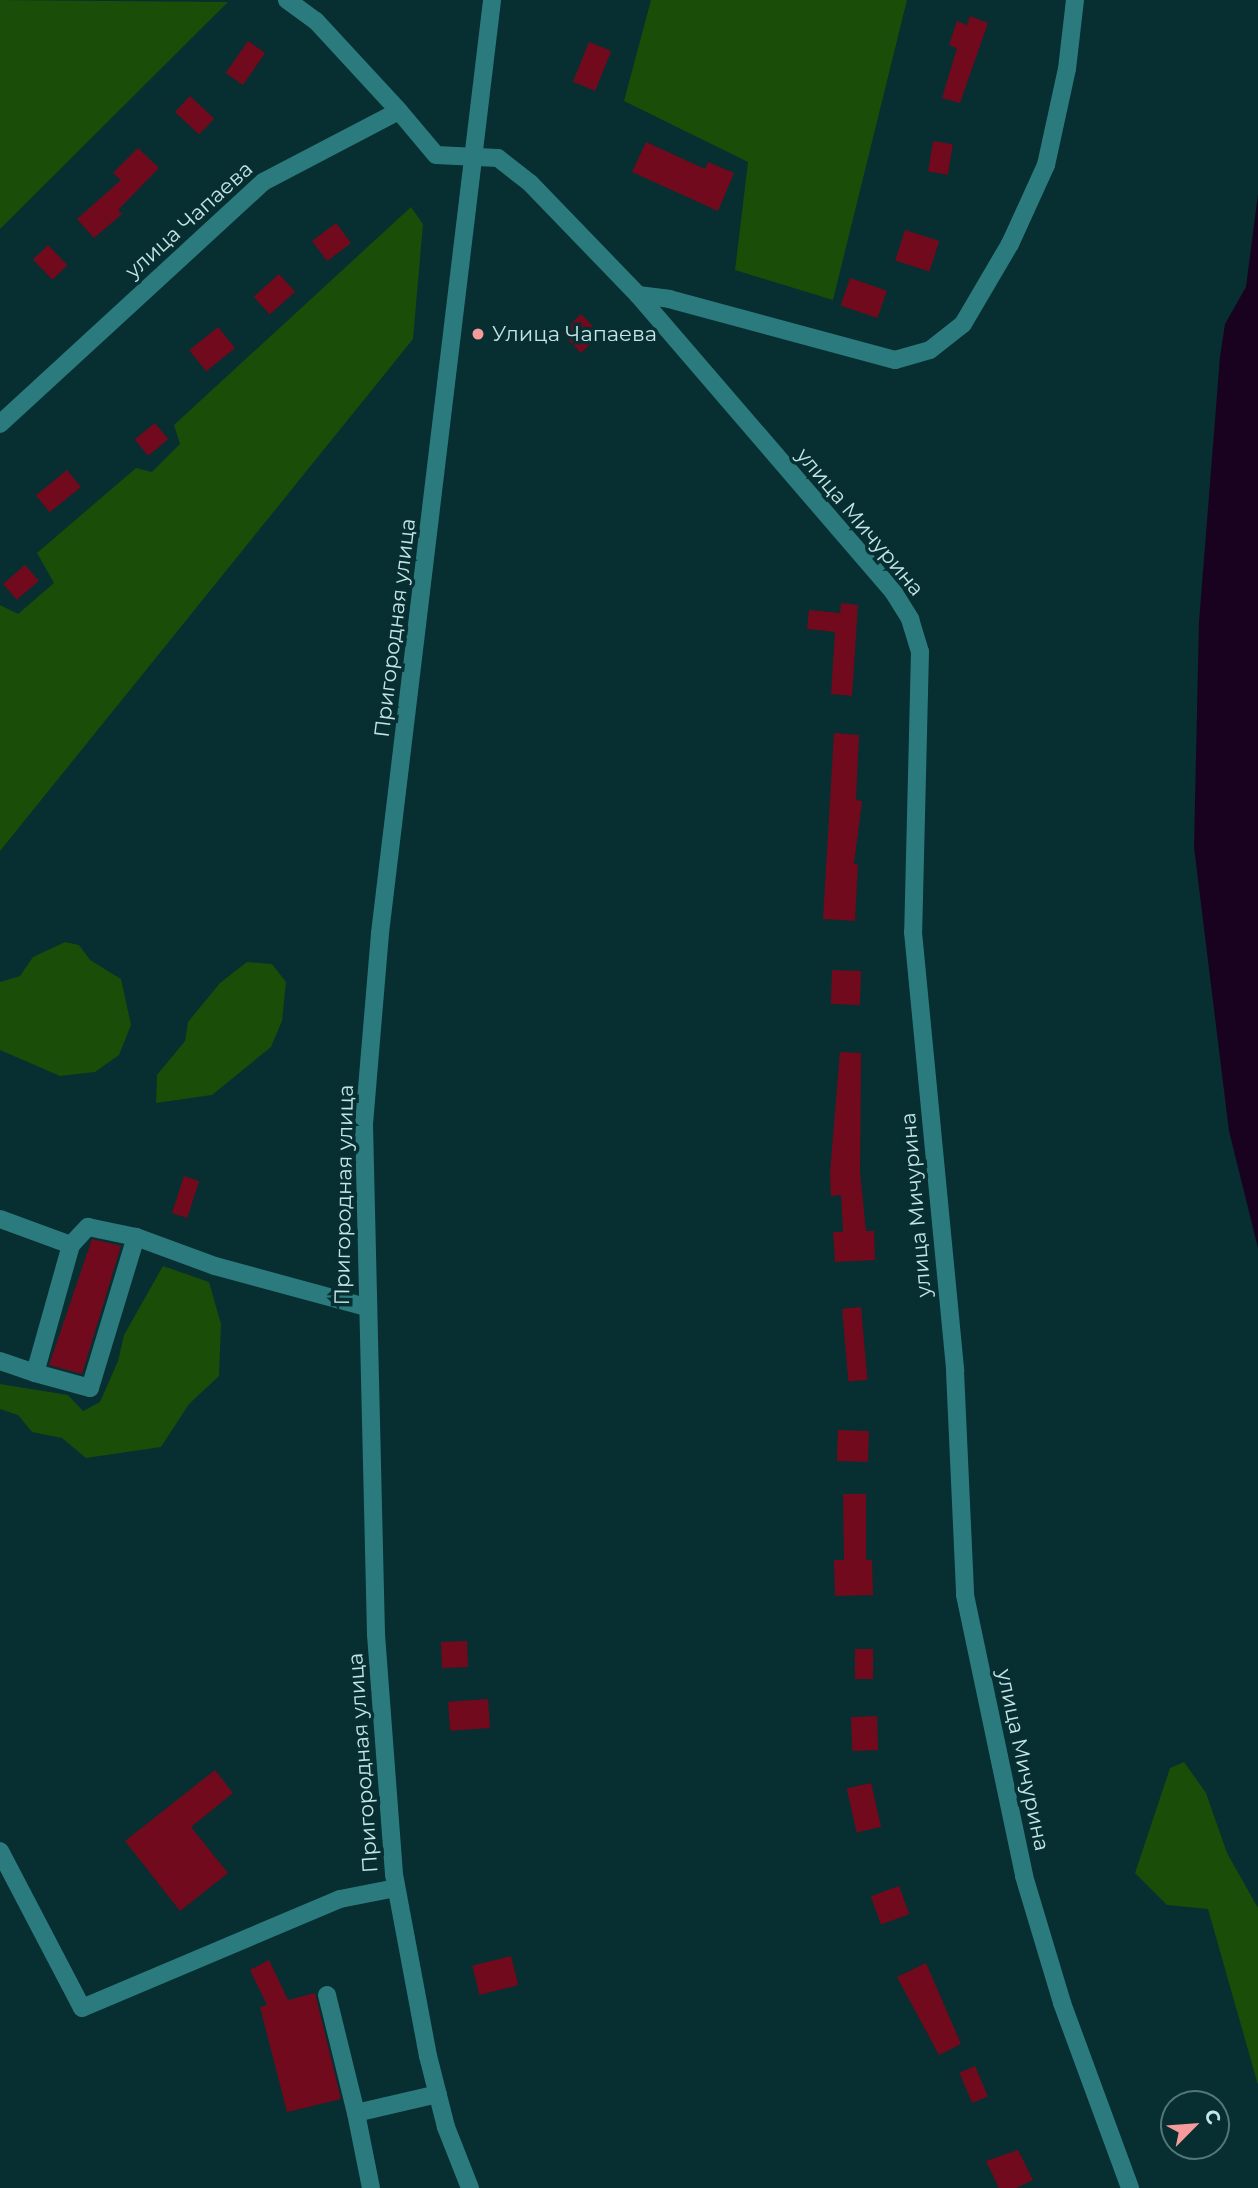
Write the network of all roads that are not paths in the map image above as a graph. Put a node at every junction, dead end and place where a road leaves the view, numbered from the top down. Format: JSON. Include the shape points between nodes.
{"nodes":[{"id":1,"x":288,"y":0,"type":"edge"},
{"id":2,"x":492,"y":0,"type":"edge"},
{"id":3,"x":1075,"y":0,"type":"edge"},
{"id":4,"x":398,"y":111,"type":"junction"},
{"id":5,"x":475,"y":155,"type":"junction"},
{"id":6,"x":638,"y":295,"type":"junction"},
{"id":7,"x":0,"y":424,"type":"edge"},
{"id":8,"x":0,"y":1219,"type":"edge"},
{"id":9,"x":136,"y":1237,"type":"junction"},
{"id":10,"x":72,"y":1245,"type":"junction"},
{"id":11,"x":366,"y":1307,"type":"junction"},
{"id":12,"x":0,"y":1361,"type":"edge"},
{"id":13,"x":34,"y":1373,"type":"junction"},
{"id":14,"x":0,"y":1851,"type":"edge"},
{"id":15,"x":396,"y":1888,"type":"junction"},
{"id":16,"x":327,"y":1995,"type":"dead end"},
{"id":17,"x":438,"y":2094,"type":"junction"},
{"id":18,"x":356,"y":2113,"type":"junction"},
{"id":19,"x":371,"y":2188,"type":"edge"},
{"id":20,"x":470,"y":2188,"type":"edge"},
{"id":21,"x":1130,"y":2188,"type":"edge"}],
"edges":[{"from":1,"to":4,"type":"street","via":[[316,21]]},
{"from":2,"to":5,"type":"street"},
{"from":3,"to":6,"type":"street","via":[[1067,69],[1046,165],[1010,244],[963,324],[930,350],[895,360],[669,299]]},
{"from":4,"to":5,"type":"street","via":[[436,155],[452,159]]},
{"from":4,"to":7,"type":"street","name":"улица Чапаева","via":[[263,181]]},
{"from":5,"to":6,"type":"street","name":"улица Мичурина","via":[[498,158],[530,183]]},
{"from":5,"to":11,"type":"street","name":"Пригородная улица","via":[[380,933],[364,1124]]},
{"from":6,"to":21,"type":"street","name":"улица Мичурина","via":[[894,593],[910,619],[920,652],[913,932],[955,1371],[965,1595],[1024,1876],[1066,2016]]},
{"from":8,"to":10,"type":"street"},
{"from":9,"to":10,"type":"street","via":[[88,1227]]},
{"from":9,"to":11,"type":"street","via":[[215,1266]]},
{"from":9,"to":13,"type":"street","via":[[90,1388]]},
{"from":10,"to":13,"type":"street"},
{"from":11,"to":15,"type":"street","name":"Пригородная улица","via":[[376,1634]]},
{"from":12,"to":13,"type":"street"},
{"from":14,"to":15,"type":"street","via":[[82,2008],[340,1899]]},
{"from":15,"to":17,"type":"street","name":"Пригородная улица","via":[[411,1982]]},
{"from":16,"to":18,"type":"street"},
{"from":17,"to":18,"type":"street"},
{"from":17,"to":20,"type":"street","name":"Пригородная улица"},
{"from":18,"to":19,"type":"street"}]}
